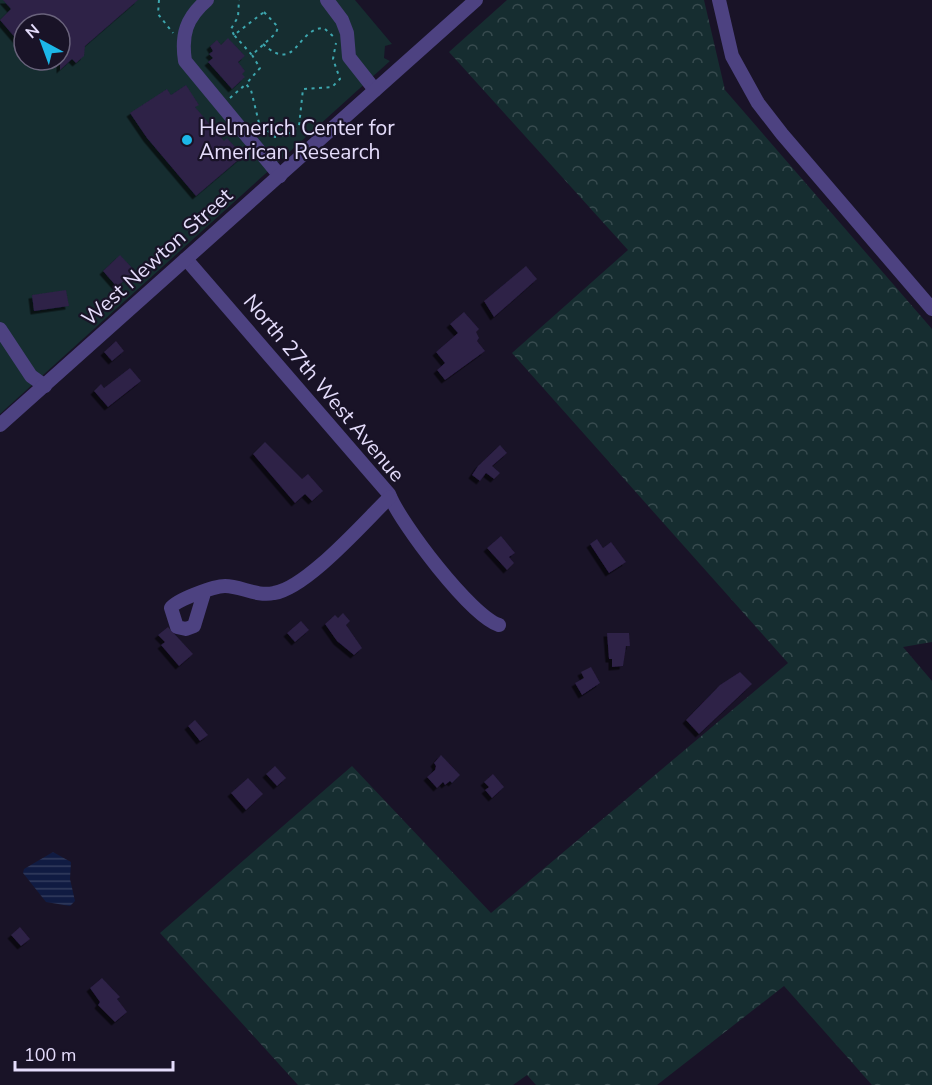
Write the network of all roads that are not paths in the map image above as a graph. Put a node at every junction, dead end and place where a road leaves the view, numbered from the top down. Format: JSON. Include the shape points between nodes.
{"nodes":[{"id":1,"x":207,"y":0,"type":"edge"},
{"id":2,"x":327,"y":0,"type":"edge"},
{"id":3,"x":476,"y":0,"type":"edge"},
{"id":4,"x":719,"y":0,"type":"edge"},
{"id":5,"x":375,"y":90,"type":"junction"},
{"id":6,"x":280,"y":176,"type":"junction"},
{"id":7,"x":186,"y":259,"type":"junction"},
{"id":8,"x":932,"y":309,"type":"edge"},
{"id":9,"x":0,"y":329,"type":"edge"},
{"id":10,"x":45,"y":386,"type":"junction"},
{"id":11,"x":0,"y":425,"type":"edge"},
{"id":12,"x":390,"y":497,"type":"junction"},
{"id":13,"x":204,"y":593,"type":"dead end"},
{"id":14,"x":499,"y":626,"type":"dead end"}],
"edges":[{"from":1,"to":6,"type":"street","via":[[188,21],[182,40],[185,61]]},
{"from":2,"to":5,"type":"street","via":[[342,20],[349,57]]},
{"from":3,"to":5,"type":"street","name":"West Newton Street"},
{"from":4,"to":8,"type":"street","via":[[732,56],[758,103]]},
{"from":5,"to":6,"type":"street","name":"West Newton Street"},
{"from":6,"to":7,"type":"street","name":"West Newton Street"},
{"from":7,"to":10,"type":"street","name":"West Newton Street"},
{"from":7,"to":12,"type":"street","name":"North 27th West Avenue"},
{"from":9,"to":10,"type":"street","via":[[32,376]]},
{"from":10,"to":11,"type":"street","name":"West Newton Street"},
{"from":12,"to":13,"type":"street","via":[[313,570],[285,591],[272,594],[226,586]]},
{"from":12,"to":14,"type":"street","name":"North 27th West Avenue","via":[[435,561],[483,615]]}]}
